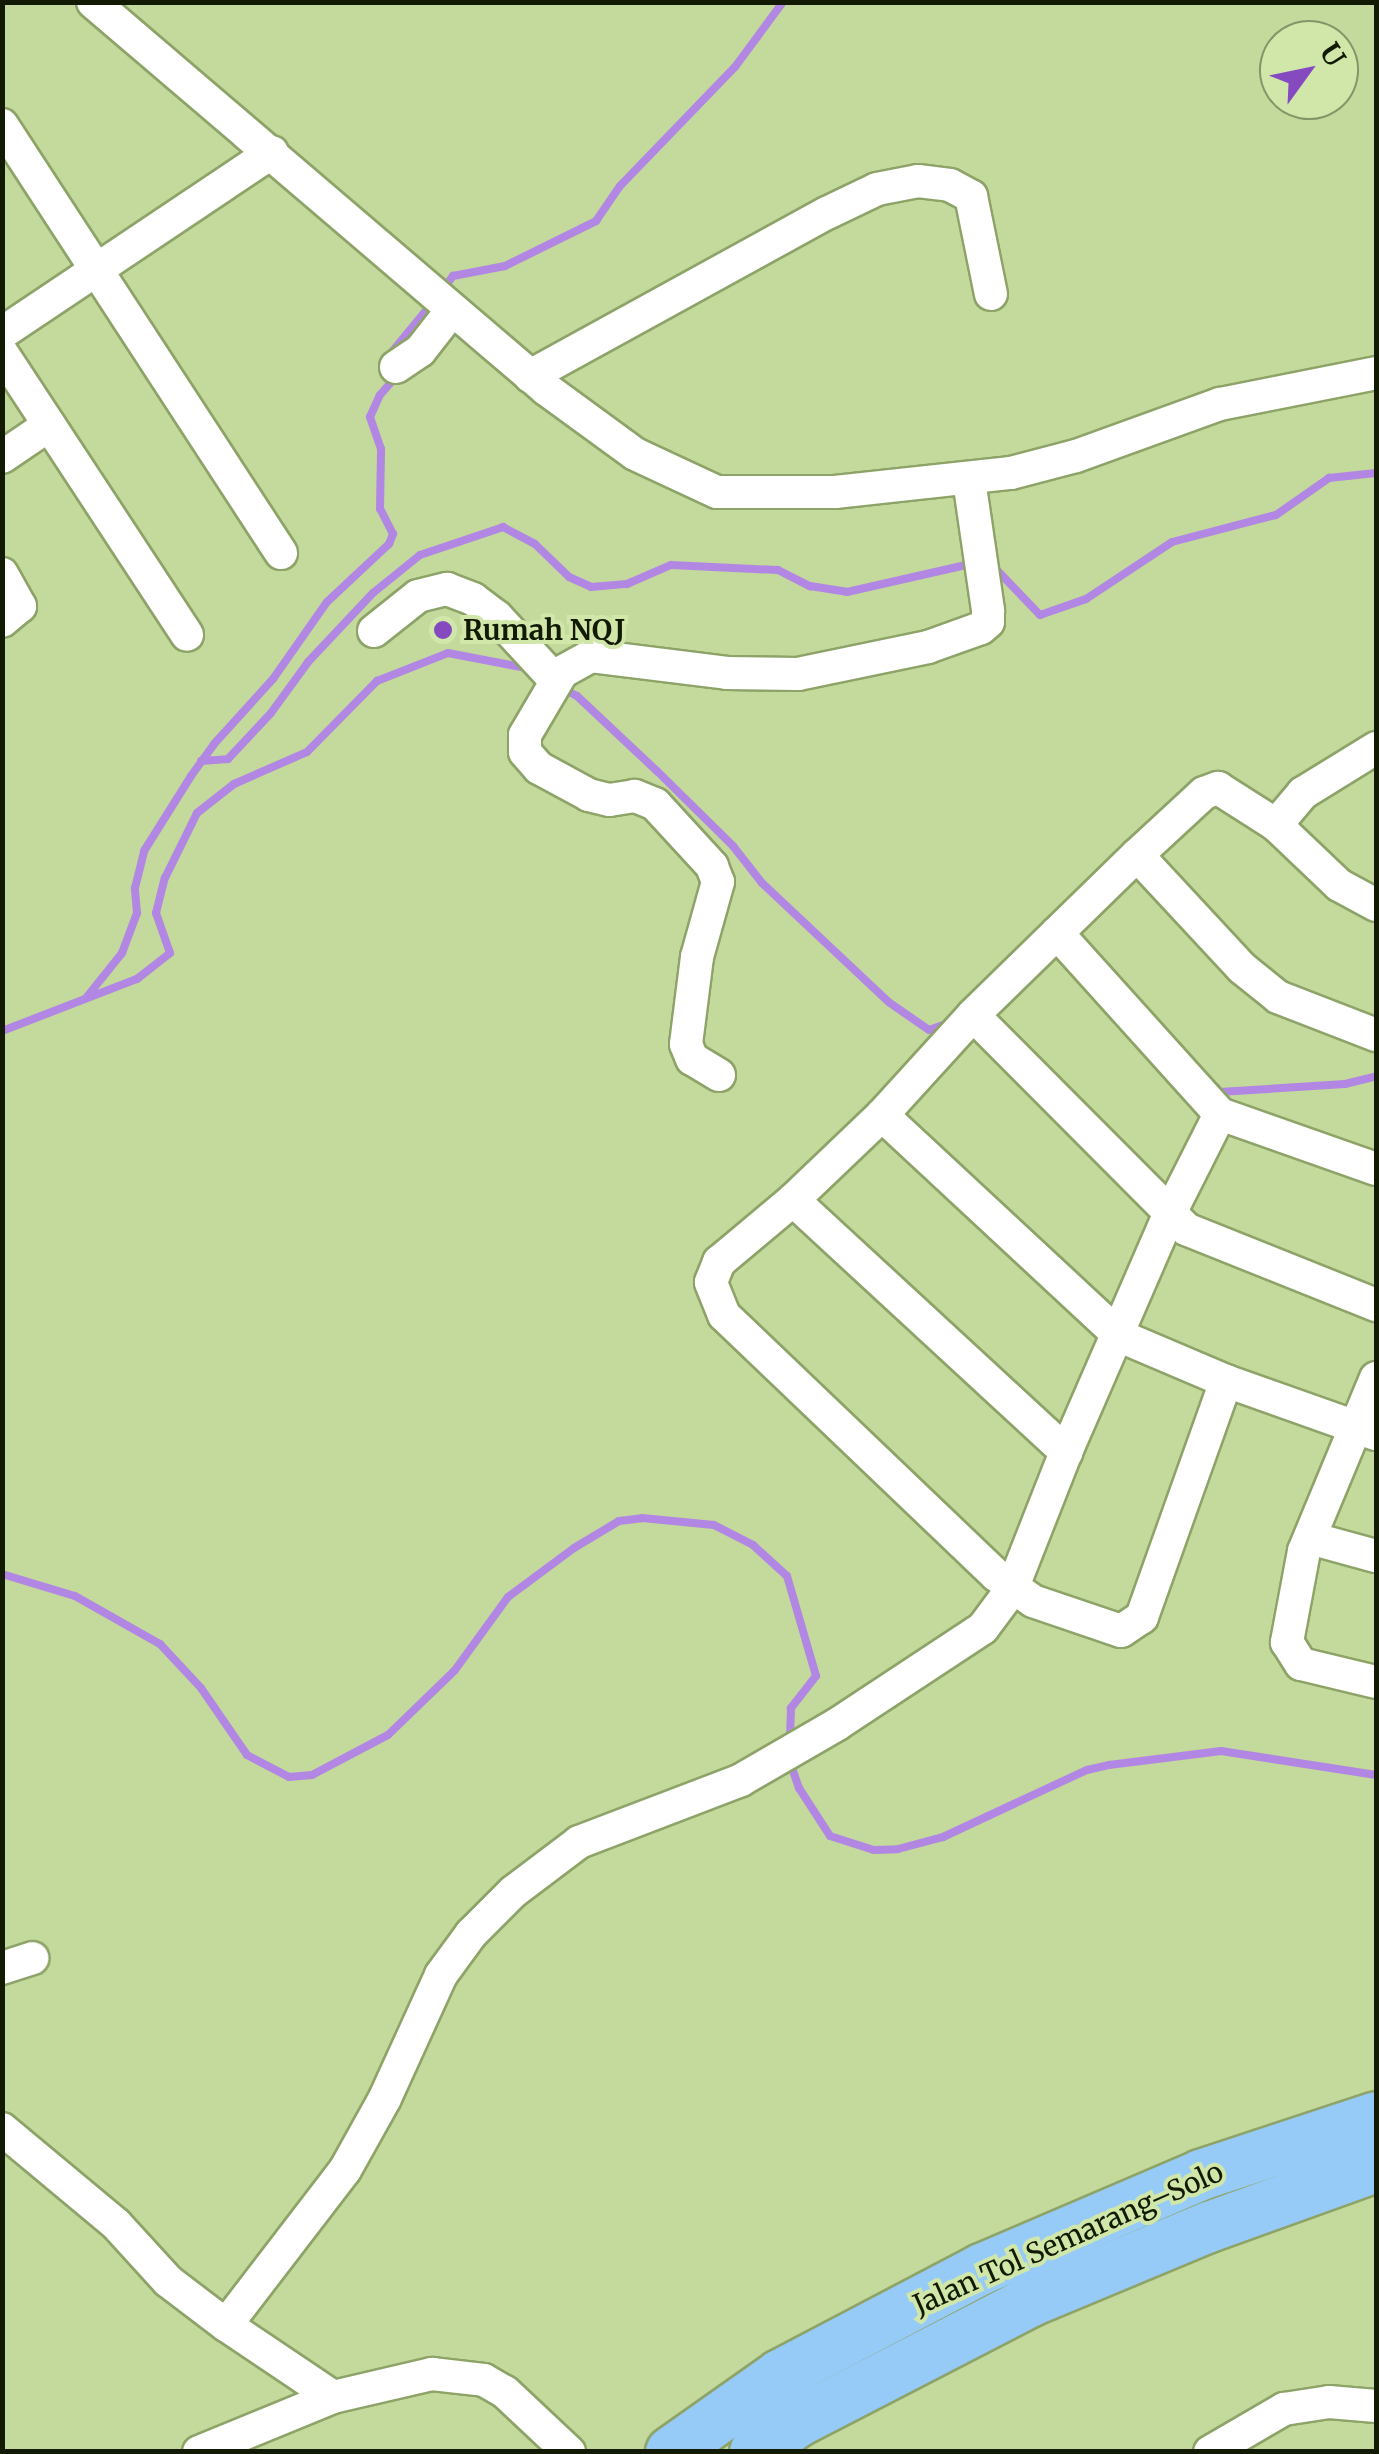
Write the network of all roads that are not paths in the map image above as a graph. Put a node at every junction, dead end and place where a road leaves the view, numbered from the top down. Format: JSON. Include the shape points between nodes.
{"nodes":[{"id":1,"x":94,"y":2,"type":"edge"},
{"id":2,"x":2,"y":125,"type":"edge"},
{"id":3,"x":272,"y":152,"type":"junction"},
{"id":4,"x":99,"y":272,"type":"junction"},
{"id":5,"x":991,"y":294,"type":"dead end"},
{"id":6,"x":441,"y":301,"type":"junction"},
{"id":7,"x":2,"y":333,"type":"edge"},
{"id":8,"x":2,"y":353,"type":"edge"},
{"id":9,"x":396,"y":367,"type":"dead end"},
{"id":10,"x":1376,"y":373,"type":"edge"},
{"id":11,"x":530,"y":376,"type":"junction"},
{"id":12,"x":50,"y":425,"type":"junction"},
{"id":13,"x":2,"y":457,"type":"edge"},
{"id":14,"x":969,"y":480,"type":"junction"},
{"id":15,"x":281,"y":553,"type":"dead end"},
{"id":16,"x":2,"y":574,"type":"edge"},
{"id":17,"x":2,"y":621,"type":"edge"},
{"id":18,"x":374,"y":631,"type":"dead end"},
{"id":19,"x":187,"y":635,"type":"dead end"},
{"id":20,"x":554,"y":685,"type":"junction"},
{"id":21,"x":1376,"y":748,"type":"edge"},
{"id":22,"x":1362,"y":772,"type":"edge"},
{"id":23,"x":1276,"y":825,"type":"junction"},
{"id":24,"x":1137,"y":855,"type":"junction"},
{"id":25,"x":1376,"y":904,"type":"edge"},
{"id":26,"x":1058,"y":933,"type":"junction"},
{"id":27,"x":973,"y":1015,"type":"junction"},
{"id":28,"x":1376,"y":1036,"type":"edge"},
{"id":29,"x":719,"y":1076,"type":"dead end"},
{"id":30,"x":882,"y":1114,"type":"junction"},
{"id":31,"x":1220,"y":1114,"type":"junction"},
{"id":32,"x":1376,"y":1169,"type":"edge"},
{"id":33,"x":793,"y":1200,"type":"junction"},
{"id":34,"x":1169,"y":1215,"type":"junction"},
{"id":35,"x":1376,"y":1305,"type":"edge"},
{"id":36,"x":1120,"y":1336,"type":"junction"},
{"id":37,"x":1376,"y":1378,"type":"edge"},
{"id":38,"x":1226,"y":1381,"type":"junction"},
{"id":39,"x":1366,"y":1432,"type":"edge"},
{"id":40,"x":1066,"y":1452,"type":"junction"},
{"id":41,"x":1310,"y":1538,"type":"junction"},
{"id":42,"x":1376,"y":1556,"type":"edge"},
{"id":43,"x":1012,"y":1589,"type":"junction"},
{"id":44,"x":1376,"y":1682,"type":"edge"},
{"id":45,"x":1376,"y":2117,"type":"edge"},
{"id":46,"x":2,"y":2128,"type":"edge"},
{"id":47,"x":1376,"y":2167,"type":"edge"},
{"id":48,"x":226,"y":2325,"type":"junction"},
{"id":49,"x":333,"y":2398,"type":"junction"},
{"id":50,"x":1376,"y":2406,"type":"edge"},
{"id":51,"x":1241,"y":2442,"type":"edge"},
{"id":52,"x":199,"y":2452,"type":"edge"},
{"id":53,"x":569,"y":2452,"type":"edge"},
{"id":54,"x":672,"y":2452,"type":"edge"},
{"id":55,"x":754,"y":2452,"type":"edge"},
{"id":56,"x":1210,"y":2452,"type":"edge"}],
"edges":[{"from":1,"to":3,"type":"street"},
{"from":2,"to":4,"type":"street"},
{"from":3,"to":4,"type":"street"},
{"from":3,"to":6,"type":"street"},
{"from":4,"to":7,"type":"street"},
{"from":4,"to":15,"type":"street"},
{"from":5,"to":11,"type":"street","via":[[972,196],[918,181],[876,190],[827,213]]},
{"from":6,"to":9,"type":"street","via":[[420,351]]},
{"from":6,"to":11,"type":"street"},
{"from":8,"to":12,"type":"street"},
{"from":10,"to":14,"type":"street","via":[[1220,404],[1076,456]]},
{"from":11,"to":14,"type":"street","via":[[635,454],[717,492],[836,492]]},
{"from":12,"to":13,"type":"street"},
{"from":12,"to":19,"type":"street"},
{"from":14,"to":20,"type":"street","via":[[988,622],[968,635],[798,674],[728,674],[603,654],[571,665]]},
{"from":16,"to":17,"type":"street","via":[[20,606]]},
{"from":18,"to":20,"type":"street","via":[[418,596],[447,589],[497,617]]},
{"from":20,"to":29,"type":"street","via":[[525,735],[530,760],[589,795],[635,796],[655,804],[716,873],[686,1044],[692,1059]]},
{"from":21,"to":22,"type":"street"},
{"from":22,"to":23,"type":"street","via":[[1304,793]]},
{"from":23,"to":24,"type":"street","via":[[1218,788],[1204,793]]},
{"from":23,"to":25,"type":"street","via":[[1339,885]]},
{"from":24,"to":26,"type":"street"},
{"from":24,"to":28,"type":"street","via":[[1242,968],[1278,997]]},
{"from":26,"to":27,"type":"street"},
{"from":26,"to":31,"type":"street"},
{"from":27,"to":30,"type":"street"},
{"from":27,"to":34,"type":"street"},
{"from":30,"to":33,"type":"street"},
{"from":30,"to":36,"type":"street"},
{"from":31,"to":32,"type":"street"},
{"from":31,"to":34,"type":"street"},
{"from":33,"to":40,"type":"street"},
{"from":33,"to":43,"type":"street","via":[[719,1262],[711,1282],[724,1315]]},
{"from":34,"to":35,"type":"street","via":[[1186,1229]]},
{"from":34,"to":36,"type":"street"},
{"from":36,"to":38,"type":"street"},
{"from":36,"to":40,"type":"street"},
{"from":37,"to":39,"type":"street"},
{"from":38,"to":39,"type":"street"},
{"from":38,"to":43,"type":"street","via":[[1142,1617],[1121,1632]]},
{"from":39,"to":41,"type":"street"},
{"from":40,"to":43,"type":"street"},
{"from":41,"to":42,"type":"street"},
{"from":41,"to":44,"type":"street","via":[[1286,1629],[1292,1654],[1302,1664]]},
{"from":43,"to":48,"type":"street","via":[[966,1642],[790,1752],[697,1800],[579,1842],[489,1914],[423,2006],[346,2170]]},
{"from":45,"to":54,"type":"highway","name":"Jalan Tol Semarang–Solo","via":[[1201,2175],[982,2269],[780,2375]]},
{"from":46,"to":48,"type":"street"},
{"from":47,"to":55,"type":"highway","name":"Jalan Tol Semarang–Solo","via":[[1209,2226],[1031,2301],[797,2422]]},
{"from":48,"to":49,"type":"street"},
{"from":49,"to":52,"type":"street"},
{"from":49,"to":53,"type":"street","via":[[432,2374],[484,2380]]},
{"from":50,"to":51,"type":"street","via":[[1284,2409]]},
{"from":51,"to":56,"type":"street"}]}
